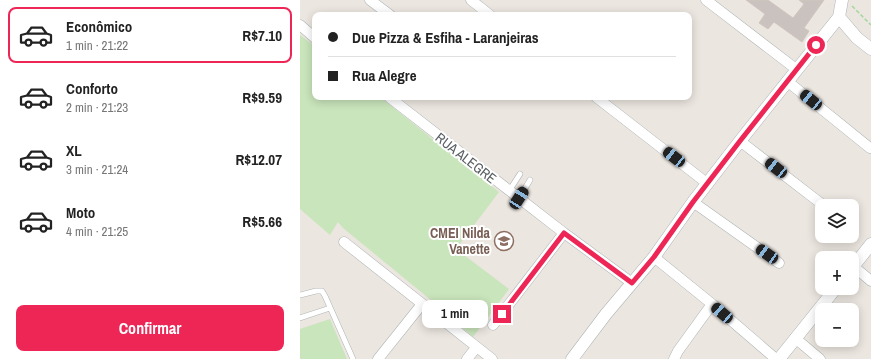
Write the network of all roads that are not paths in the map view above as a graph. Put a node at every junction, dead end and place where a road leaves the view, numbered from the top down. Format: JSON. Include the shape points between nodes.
{"nodes":[{"id":1,"x":370,"y":0,"type":"edge"},
{"id":2,"x":471,"y":0,"type":"edge"},
{"id":3,"x":706,"y":0,"type":"edge"},
{"id":4,"x":846,"y":2,"type":"edge"},
{"id":5,"x":386,"y":12,"type":"edge"},
{"id":6,"x":486,"y":12,"type":"edge"},
{"id":7,"x":839,"y":17,"type":"junction"},
{"id":8,"x":300,"y":25,"type":"edge"},
{"id":9,"x":826,"y":33,"type":"junction"},
{"id":10,"x":312,"y":35,"type":"edge"},
{"id":11,"x":857,"y":38,"type":"junction"},
{"id":12,"x":871,"y":49,"type":"edge"},
{"id":13,"x":796,"y":69,"type":"junction"},
{"id":14,"x":787,"y":81,"type":"junction"},
{"id":15,"x":393,"y":100,"type":"edge"},
{"id":16,"x":600,"y":100,"type":"edge"},
{"id":17,"x":740,"y":141,"type":"junction"},
{"id":18,"x":870,"y":148,"type":"edge"},
{"id":19,"x":520,"y":174,"type":"dead end"},
{"id":20,"x":530,"y":180,"type":"dead end"},
{"id":21,"x":708,"y":184,"type":"junction"},
{"id":22,"x":509,"y":190,"type":"junction"},
{"id":23,"x":519,"y":198,"type":"junction"},
{"id":24,"x":815,"y":199,"type":"edge"},
{"id":25,"x":693,"y":202,"type":"junction"},
{"id":26,"x":564,"y":233,"type":"junction"},
{"id":27,"x":344,"y":242,"type":"dead end"},
{"id":28,"x":871,"y":244,"type":"edge"},
{"id":29,"x":654,"y":257,"type":"junction"},
{"id":30,"x":859,"y":259,"type":"edge"},
{"id":31,"x":779,"y":263,"type":"dead end"},
{"id":32,"x":859,"y":272,"type":"edge"},
{"id":33,"x":871,"y":281,"type":"edge"},
{"id":34,"x":632,"y":283,"type":"junction"},
{"id":35,"x":300,"y":295,"type":"edge"},
{"id":36,"x":830,"y":295,"type":"edge"},
{"id":37,"x":422,"y":304,"type":"junction"},
{"id":38,"x":712,"y":304,"type":"junction"},
{"id":39,"x":330,"y":308,"type":"junction"},
{"id":40,"x":300,"y":318,"type":"edge"},
{"id":41,"x":493,"y":325,"type":"dead end"},
{"id":42,"x":795,"y":338,"type":"junction"},
{"id":43,"x":476,"y":348,"type":"junction"},
{"id":44,"x":352,"y":359,"type":"edge"},
{"id":45,"x":378,"y":359,"type":"edge"},
{"id":46,"x":468,"y":359,"type":"edge"},
{"id":47,"x":492,"y":359,"type":"edge"},
{"id":48,"x":572,"y":359,"type":"edge"},
{"id":49,"x":674,"y":359,"type":"edge"},
{"id":50,"x":776,"y":359,"type":"edge"},
{"id":51,"x":779,"y":359,"type":"edge"},
{"id":52,"x":820,"y":359,"type":"edge"}],
"edges":[{"from":1,"to":5,"type":"street"},
{"from":2,"to":6,"type":"street"},
{"from":3,"to":13,"type":"street"},
{"from":4,"to":7,"type":"street"},
{"from":7,"to":9,"type":"street"},
{"from":7,"to":11,"type":"street"},
{"from":8,"to":10,"type":"street"},
{"from":9,"to":11,"type":"street","via":[[842,30]]},
{"from":9,"to":13,"type":"street"},
{"from":11,"to":12,"type":"street"},
{"from":13,"to":14,"type":"street"},
{"from":14,"to":17,"type":"street"},
{"from":14,"to":18,"type":"street"},
{"from":15,"to":22,"type":"street","name":"RUA ALEGRE"},
{"from":16,"to":21,"type":"street"},
{"from":17,"to":21,"type":"street"},
{"from":17,"to":24,"type":"street"},
{"from":19,"to":22,"type":"lane"},
{"from":20,"to":23,"type":"lane"},
{"from":21,"to":25,"type":"street"},
{"from":22,"to":23,"type":"street","name":"RUA ALEGRE"},
{"from":23,"to":26,"type":"street","name":"RUA ALEGRE"},
{"from":25,"to":29,"type":"street"},
{"from":25,"to":31,"type":"street"},
{"from":26,"to":34,"type":"street","name":"RUA ALEGRE"},
{"from":26,"to":41,"type":"street"},
{"from":27,"to":37,"type":"street"},
{"from":28,"to":30,"type":"street"},
{"from":29,"to":34,"type":"street"},
{"from":29,"to":38,"type":"street"},
{"from":32,"to":33,"type":"street"},
{"from":34,"to":48,"type":"street"},
{"from":35,"to":39,"type":"lane","via":[[316,290],[322,291]]},
{"from":36,"to":42,"type":"street"},
{"from":37,"to":43,"type":"street"},
{"from":37,"to":45,"type":"street"},
{"from":38,"to":49,"type":"street"},
{"from":38,"to":50,"type":"street"},
{"from":39,"to":40,"type":"lane"},
{"from":39,"to":44,"type":"lane"},
{"from":42,"to":51,"type":"street"},
{"from":42,"to":52,"type":"street"},
{"from":43,"to":46,"type":"street"},
{"from":43,"to":47,"type":"street"}]}
